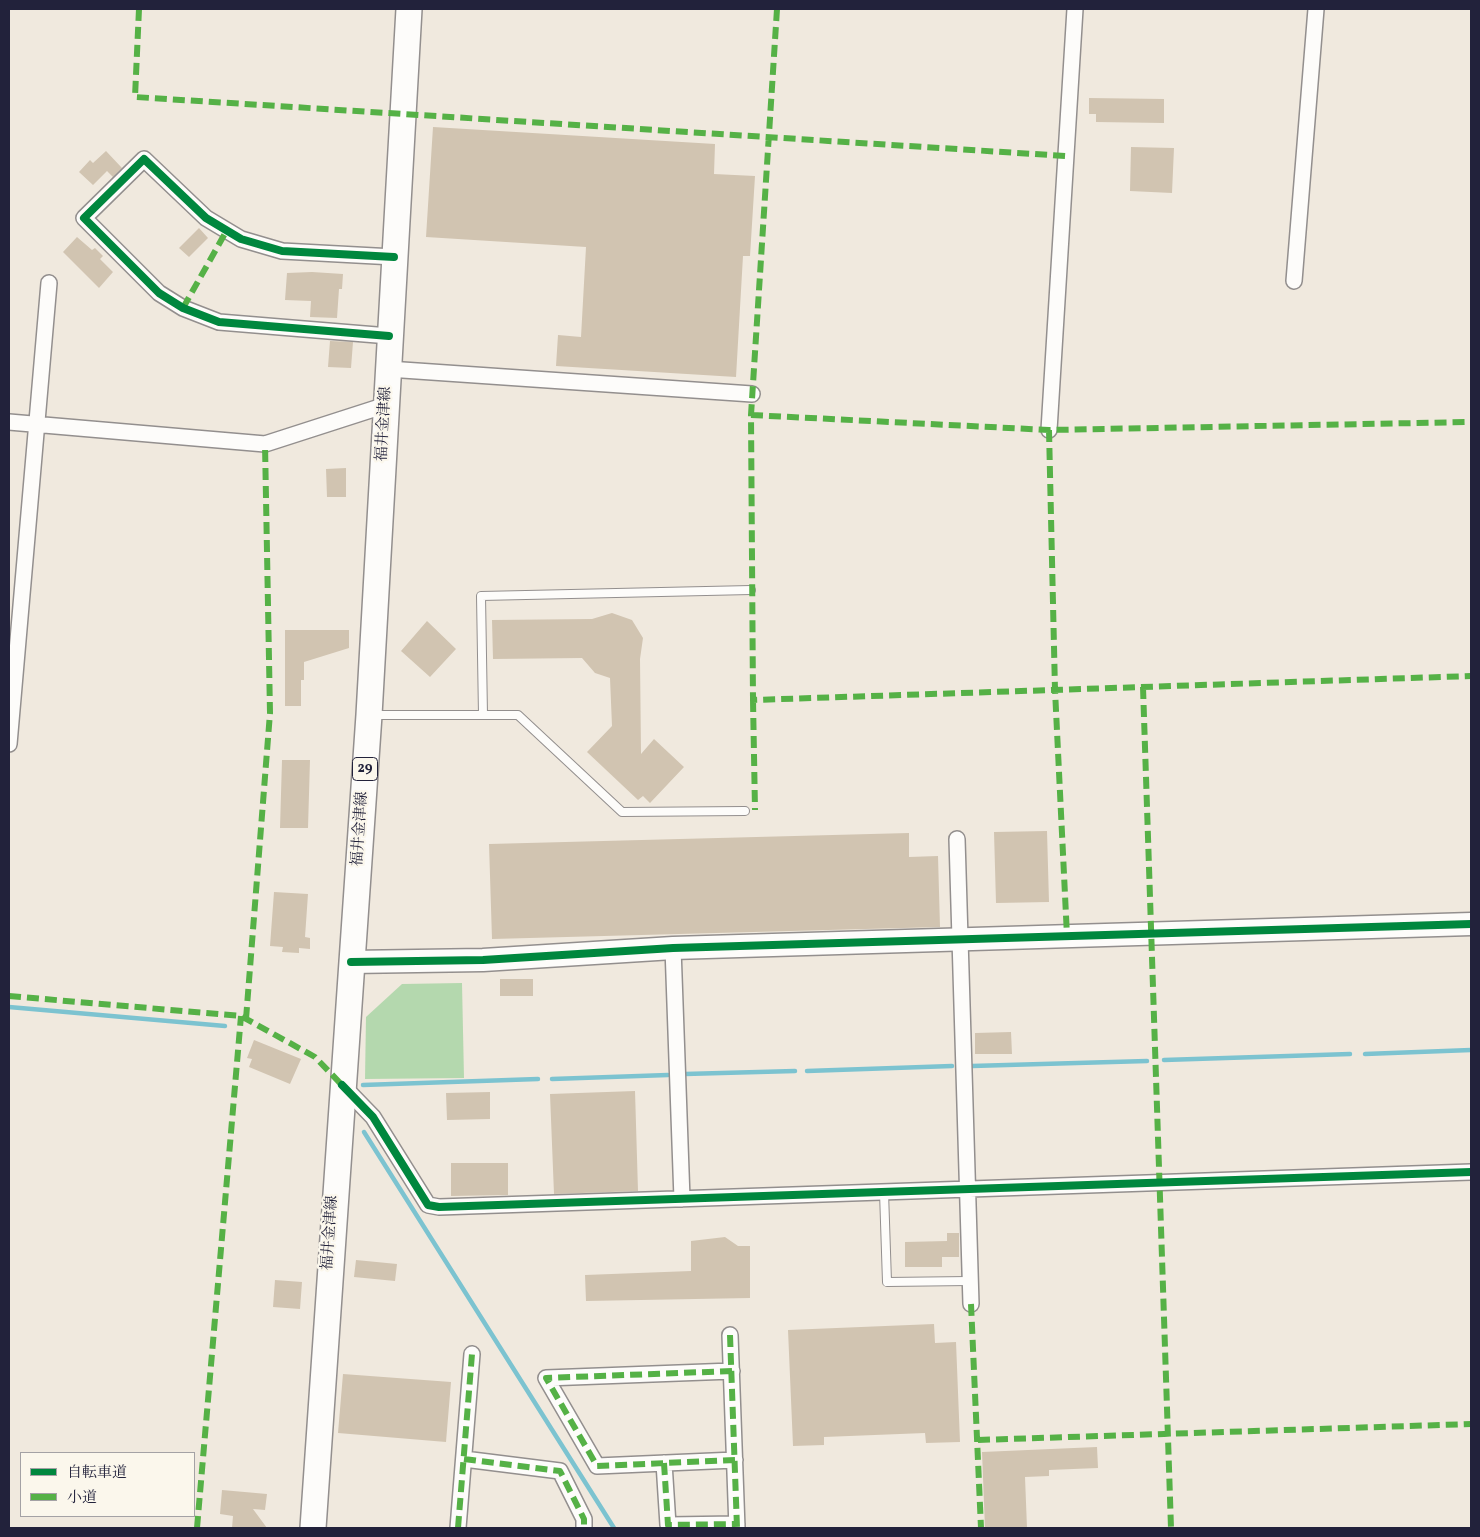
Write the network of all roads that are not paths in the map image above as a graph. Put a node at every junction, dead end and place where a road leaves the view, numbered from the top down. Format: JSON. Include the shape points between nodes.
{"nodes":[{"id":1,"x":409,"y":9,"type":"edge"},
{"id":2,"x":1075,"y":9,"type":"edge"},
{"id":3,"x":1316,"y":9,"type":"edge"},
{"id":4,"x":394,"y":257,"type":"junction"},
{"id":5,"x":1294,"y":281,"type":"dead end"},
{"id":6,"x":49,"y":283,"type":"dead end"},
{"id":7,"x":389,"y":336,"type":"junction"},
{"id":8,"x":388,"y":369,"type":"junction"},
{"id":9,"x":752,"y":394,"type":"dead end"},
{"id":10,"x":386,"y":405,"type":"junction"},
{"id":11,"x":9,"y":422,"type":"edge"},
{"id":12,"x":35,"y":425,"type":"junction"},
{"id":13,"x":1049,"y":430,"type":"dead end"},
{"id":14,"x":751,"y":590,"type":"dead end"},
{"id":15,"x":369,"y":715,"type":"junction"},
{"id":16,"x":483,"y":715,"type":"junction"},
{"id":17,"x":9,"y":744,"type":"edge"},
{"id":18,"x":745,"y":811,"type":"dead end"},
{"id":19,"x":957,"y":839,"type":"dead end"},
{"id":20,"x":1471,"y":924,"type":"edge"},
{"id":21,"x":959,"y":939,"type":"junction"},
{"id":22,"x":673,"y":948,"type":"junction"},
{"id":23,"x":351,"y":962,"type":"junction"},
{"id":24,"x":342,"y":1084,"type":"junction"},
{"id":25,"x":1471,"y":1172,"type":"edge"},
{"id":26,"x":967,"y":1190,"type":"junction"},
{"id":27,"x":884,"y":1192,"type":"junction"},
{"id":28,"x":682,"y":1199,"type":"junction"},
{"id":29,"x":969,"y":1281,"type":"junction"},
{"id":30,"x":971,"y":1304,"type":"dead end"},
{"id":31,"x":730,"y":1335,"type":"dead end"},
{"id":32,"x":472,"y":1354,"type":"dead end"},
{"id":33,"x":732,"y":1371,"type":"junction"},
{"id":34,"x":464,"y":1459,"type":"junction"},
{"id":35,"x":735,"y":1460,"type":"junction"},
{"id":36,"x":664,"y":1463,"type":"junction"},
{"id":37,"x":737,"y":1526,"type":"edge"},
{"id":38,"x":313,"y":1528,"type":"edge"},
{"id":39,"x":458,"y":1528,"type":"edge"},
{"id":40,"x":584,"y":1528,"type":"edge"}],
"edges":[{"from":1,"to":4,"type":"main road","name":"福井金津線","number":"29"},
{"from":2,"to":13,"type":"street"},
{"from":3,"to":5,"type":"street"},
{"from":4,"to":7,"type":"main road","name":"福井金津線","number":"29"},
{"from":4,"to":7,"type":"street","via":[[282,251],[242,239],[206,218],[144,159],[84,218],[159,293],[183,308],[219,322]]},
{"from":6,"to":12,"type":"street"},
{"from":7,"to":8,"type":"main road","name":"福井金津線","number":"29"},
{"from":8,"to":9,"type":"street"},
{"from":8,"to":10,"type":"main road","name":"福井金津線","number":"29"},
{"from":10,"to":12,"type":"street","via":[[265,444]]},
{"from":10,"to":15,"type":"main road","name":"福井金津線","number":"29"},
{"from":11,"to":12,"type":"street"},
{"from":12,"to":17,"type":"street"},
{"from":14,"to":16,"type":"lane","via":[[481,596]]},
{"from":15,"to":16,"type":"lane"},
{"from":15,"to":23,"type":"main road","name":"福井金津線","number":"29"},
{"from":16,"to":18,"type":"lane","via":[[518,715],[622,812]]},
{"from":19,"to":21,"type":"street"},
{"from":20,"to":21,"type":"street"},
{"from":21,"to":22,"type":"street"},
{"from":21,"to":26,"type":"street"},
{"from":22,"to":23,"type":"street","via":[[483,960]]},
{"from":22,"to":28,"type":"street"},
{"from":23,"to":24,"type":"main road","name":"福井金津線","number":"29"},
{"from":24,"to":28,"type":"street","via":[[373,1117],[428,1205]]},
{"from":24,"to":38,"type":"main road","name":"福井金津線","number":"29"},
{"from":25,"to":26,"type":"street"},
{"from":26,"to":27,"type":"street"},
{"from":26,"to":29,"type":"street"},
{"from":27,"to":28,"type":"street"},
{"from":27,"to":29,"type":"lane","via":[[887,1282]]},
{"from":29,"to":30,"type":"street"},
{"from":31,"to":33,"type":"street"},
{"from":32,"to":34,"type":"street"},
{"from":33,"to":35,"type":"street"},
{"from":33,"to":36,"type":"street","via":[[546,1378],[597,1466]]},
{"from":34,"to":39,"type":"street"},
{"from":34,"to":40,"type":"street","via":[[560,1471],[584,1519]]},
{"from":35,"to":36,"type":"street"},
{"from":35,"to":37,"type":"street"},
{"from":36,"to":37,"type":"street","via":[[668,1525]]}]}
